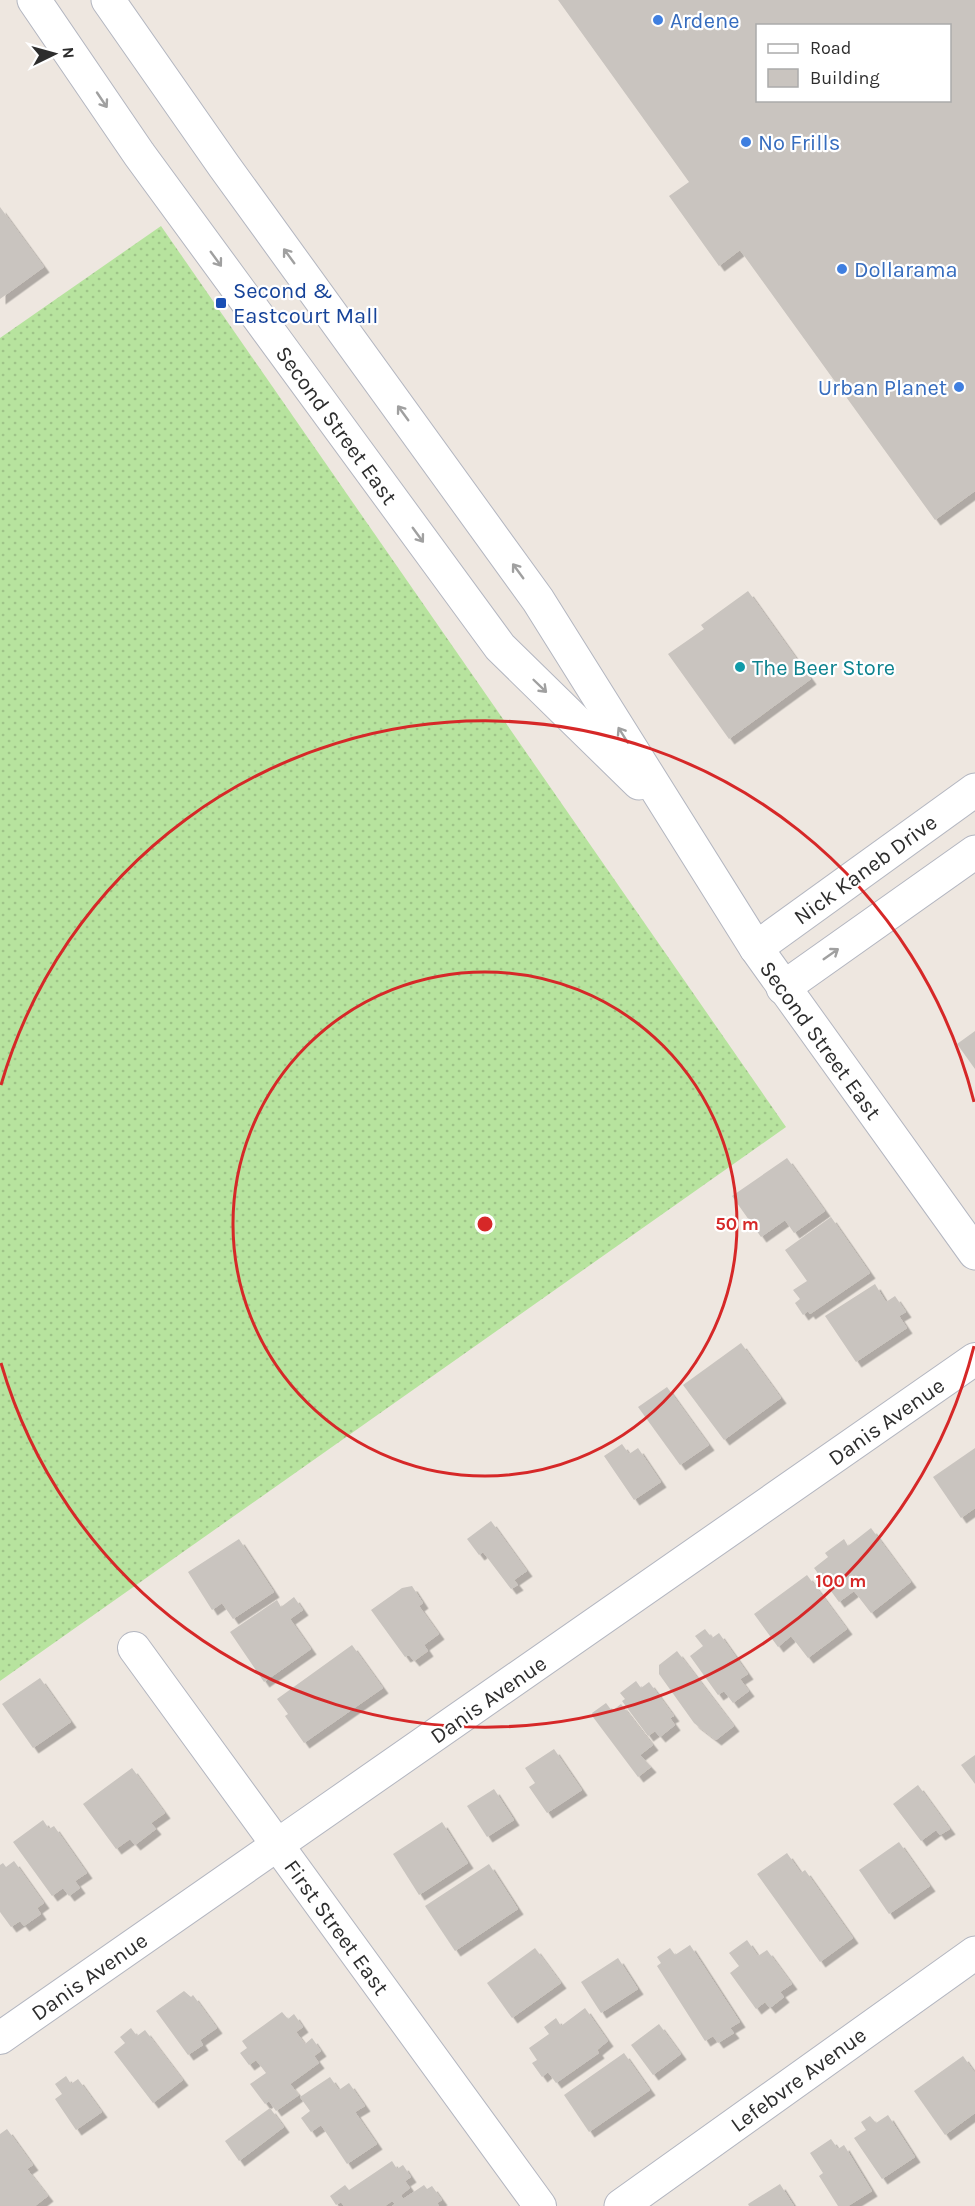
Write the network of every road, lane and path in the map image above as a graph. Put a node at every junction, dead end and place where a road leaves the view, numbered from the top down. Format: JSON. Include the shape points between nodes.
{"nodes":[{"id":1,"x":34,"y":0,"type":"edge"},
{"id":2,"x":108,"y":0,"type":"edge"},
{"id":3,"x":975,"y":790,"type":"edge"},
{"id":4,"x":677,"y":820,"type":"junction"},
{"id":5,"x":975,"y":852,"type":"edge"},
{"id":6,"x":756,"y":948,"type":"junction"},
{"id":7,"x":783,"y":988,"type":"junction"},
{"id":8,"x":975,"y":1252,"type":"edge"},
{"id":9,"x":975,"y":1359,"type":"edge"},
{"id":10,"x":134,"y":1648,"type":"dead end"},
{"id":11,"x":278,"y":1845,"type":"junction"},
{"id":12,"x":975,"y":1953,"type":"edge"},
{"id":13,"x":0,"y":2038,"type":"edge"},
{"id":14,"x":540,"y":2206,"type":"edge"},
{"id":15,"x":621,"y":2206,"type":"edge"}],
"edges":[{"from":1,"to":4,"type":"main road","name":"Second Street East","one_way":true,"via":[[140,154],[500,647]]},
{"from":4,"to":2,"type":"main road","name":"Second Street East","one_way":true,"via":[[538,600]]},
{"from":3,"to":6,"type":"main road","name":"Nick Kaneb Drive"},
{"from":4,"to":6,"type":"main road","name":"Second Street East"},
{"from":7,"to":5,"type":"main road","one_way":true},
{"from":6,"to":7,"type":"main road","name":"Second Street East"},
{"from":7,"to":8,"type":"main road","name":"Second Street East"},
{"from":9,"to":11,"type":"street","name":"Danis Avenue"},
{"from":10,"to":11,"type":"street","name":"First Street East"},
{"from":11,"to":13,"type":"street","name":"Danis Avenue"},
{"from":11,"to":14,"type":"street","name":"First Street East"},
{"from":12,"to":15,"type":"main road","name":"Lefebvre Avenue"}]}
